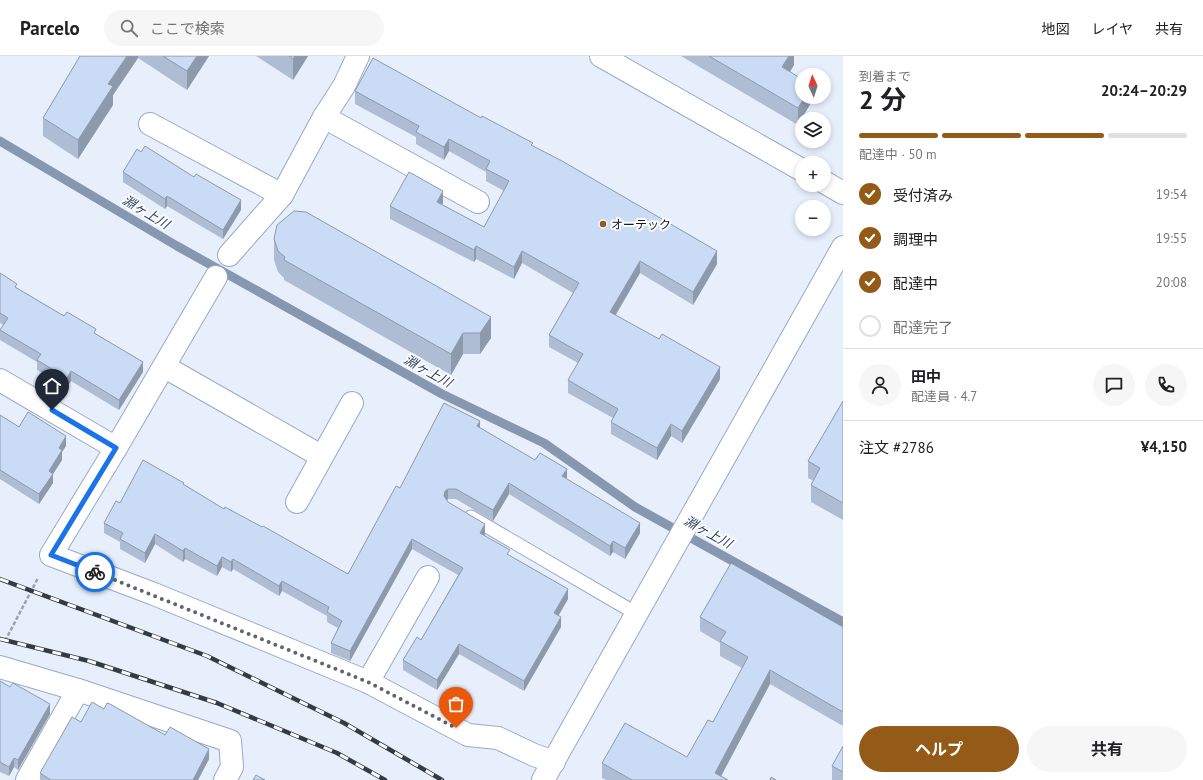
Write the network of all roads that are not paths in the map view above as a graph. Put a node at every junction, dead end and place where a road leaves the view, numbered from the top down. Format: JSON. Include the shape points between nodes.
{"nodes":[{"id":1,"x":358,"y":56,"type":"edge"},
{"id":2,"x":601,"y":56,"type":"edge"},
{"id":3,"x":324,"y":117,"type":"junction"},
{"id":4,"x":150,"y":124,"type":"dead end"},
{"id":5,"x":795,"y":166,"type":"edge"},
{"id":6,"x":831,"y":186,"type":"edge"},
{"id":7,"x":843,"y":193,"type":"edge"},
{"id":8,"x":282,"y":195,"type":"junction"},
{"id":9,"x":478,"y":202,"type":"dead end"},
{"id":10,"x":843,"y":247,"type":"edge"},
{"id":11,"x":230,"y":255,"type":"dead end"},
{"id":12,"x":216,"y":277,"type":"dead end"},
{"id":13,"x":165,"y":367,"type":"junction"},
{"id":14,"x":0,"y":380,"type":"edge"},
{"id":15,"x":352,"y":403,"type":"dead end"},
{"id":16,"x":116,"y":448,"type":"junction"},
{"id":17,"x":321,"y":456,"type":"junction"},
{"id":18,"x":297,"y":502,"type":"dead end"},
{"id":19,"x":459,"y":510,"type":"edge"},
{"id":20,"x":428,"y":577,"type":"dead end"},
{"id":21,"x":637,"y":614,"type":"junction"},
{"id":22,"x":0,"y":667,"type":"edge"},
{"id":23,"x":368,"y":682,"type":"junction"},
{"id":24,"x":78,"y":690,"type":"junction"},
{"id":25,"x":549,"y":771,"type":"edge"},
{"id":26,"x":27,"y":780,"type":"edge"},
{"id":27,"x":225,"y":780,"type":"edge"}],
"edges":[{"from":1,"to":3,"type":"street","via":[[344,86]]},
{"from":2,"to":5,"type":"street"},
{"from":3,"to":8,"type":"street"},
{"from":3,"to":9,"type":"street"},
{"from":4,"to":8,"type":"street"},
{"from":6,"to":7,"type":"street"},
{"from":8,"to":11,"type":"street"},
{"from":10,"to":21,"type":"street"},
{"from":12,"to":13,"type":"street"},
{"from":13,"to":16,"type":"street"},
{"from":13,"to":17,"type":"street"},
{"from":14,"to":16,"type":"street"},
{"from":15,"to":17,"type":"street"},
{"from":16,"to":23,"type":"street","via":[[51,555],[154,594]]},
{"from":17,"to":18,"type":"street"},
{"from":19,"to":21,"type":"lane"},
{"from":20,"to":23,"type":"street"},
{"from":21,"to":25,"type":"street"},
{"from":22,"to":24,"type":"street"},
{"from":23,"to":25,"type":"street","via":[[468,735],[498,738],[534,755]]},
{"from":24,"to":26,"type":"street"},
{"from":24,"to":27,"type":"street","via":[[230,741],[232,767]]}]}
